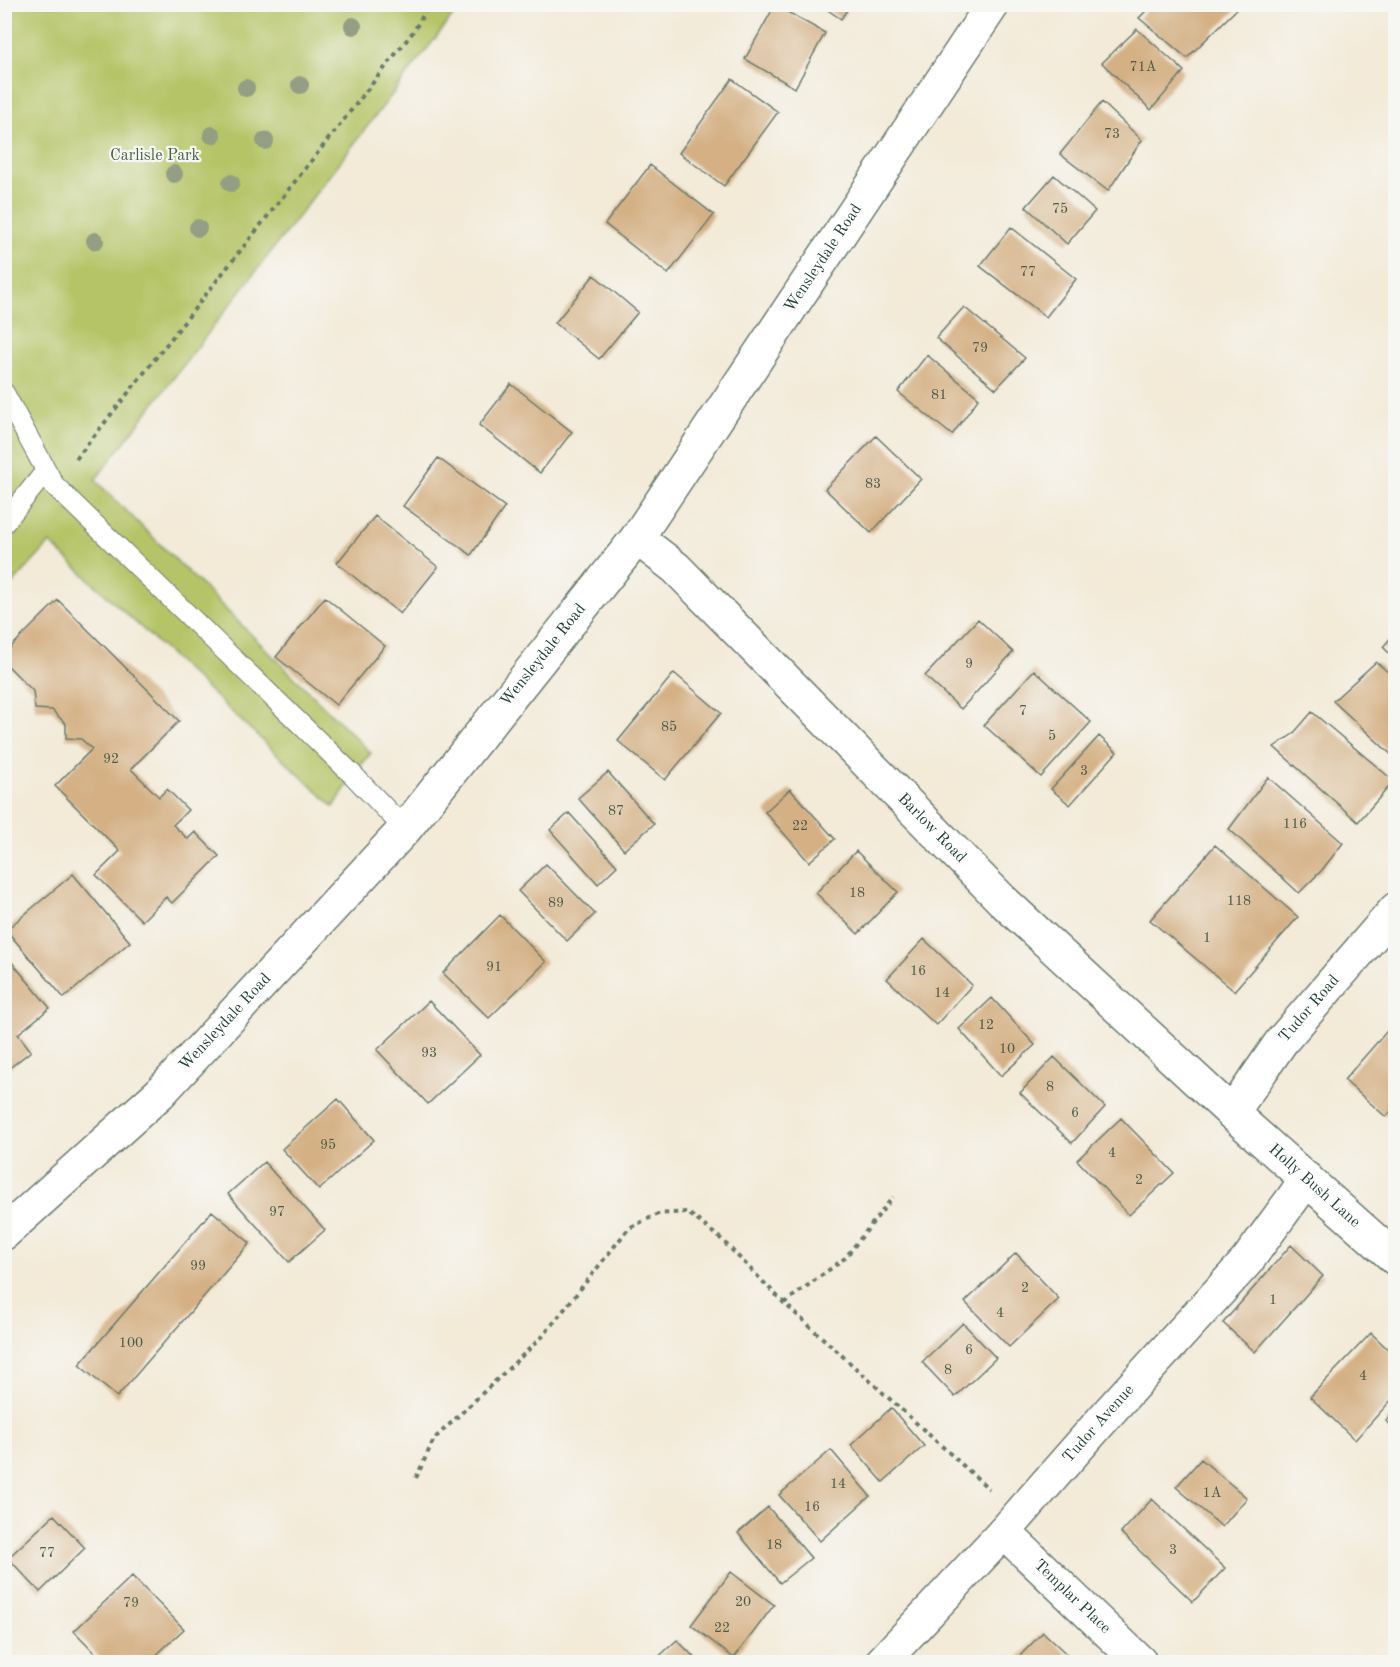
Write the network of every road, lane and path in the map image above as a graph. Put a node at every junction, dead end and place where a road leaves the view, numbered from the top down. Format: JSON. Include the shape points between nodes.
{"nodes":[{"id":1,"x":430,"y":4,"type":"edge"},
{"id":2,"x":993,"y":4,"type":"edge"},
{"id":3,"x":4,"y":393,"type":"edge"},
{"id":4,"x":50,"y":478,"type":"junction"},
{"id":5,"x":4,"y":523,"type":"edge"},
{"id":6,"x":637,"y":538,"type":"junction"},
{"id":7,"x":405,"y":829,"type":"junction"},
{"id":8,"x":1395,"y":909,"type":"edge"},
{"id":9,"x":1232,"y":1113,"type":"junction"},
{"id":10,"x":1307,"y":1179,"type":"junction"},
{"id":11,"x":893,"y":1197,"type":"dead end"},
{"id":12,"x":4,"y":1233,"type":"edge"},
{"id":13,"x":1395,"y":1259,"type":"edge"},
{"id":14,"x":784,"y":1303,"type":"junction"},
{"id":15,"x":416,"y":1478,"type":"dead end"},
{"id":16,"x":1012,"y":1524,"type":"junction"},
{"id":17,"x":882,"y":1662,"type":"edge"},
{"id":18,"x":1140,"y":1662,"type":"edge"}],
"edges":[{"from":1,"to":4,"type":"path","via":[[413,32]]},
{"from":2,"to":6,"type":"street","name":"Wensleydale Road"},
{"from":3,"to":4,"type":"lane"},
{"from":4,"to":5,"type":"lane"},
{"from":4,"to":7,"type":"lane"},
{"from":6,"to":7,"type":"street","name":"Wensleydale Road"},
{"from":6,"to":9,"type":"street","name":"Barlow Road","via":[[676,568],[1003,901]]},
{"from":7,"to":12,"type":"street","name":"Wensleydale Road","via":[[160,1093]]},
{"from":8,"to":9,"type":"street","name":"Tudor Road","via":[[1281,1042]]},
{"from":9,"to":10,"type":"street","name":"Holly Bush Lane"},
{"from":10,"to":13,"type":"street","name":"Holly Bush Lane"},
{"from":10,"to":16,"type":"street","name":"Tudor Avenue","via":[[1247,1261]]},
{"from":11,"to":14,"type":"path","via":[[846,1258]]},
{"from":14,"to":15,"type":"path","via":[[720,1238],[687,1212],[658,1214],[629,1228],[543,1336],[434,1439]]},
{"from":14,"to":16,"type":"path"},
{"from":16,"to":17,"type":"street","name":"Tudor Avenue"},
{"from":16,"to":18,"type":"street","name":"Templar Place"}]}
